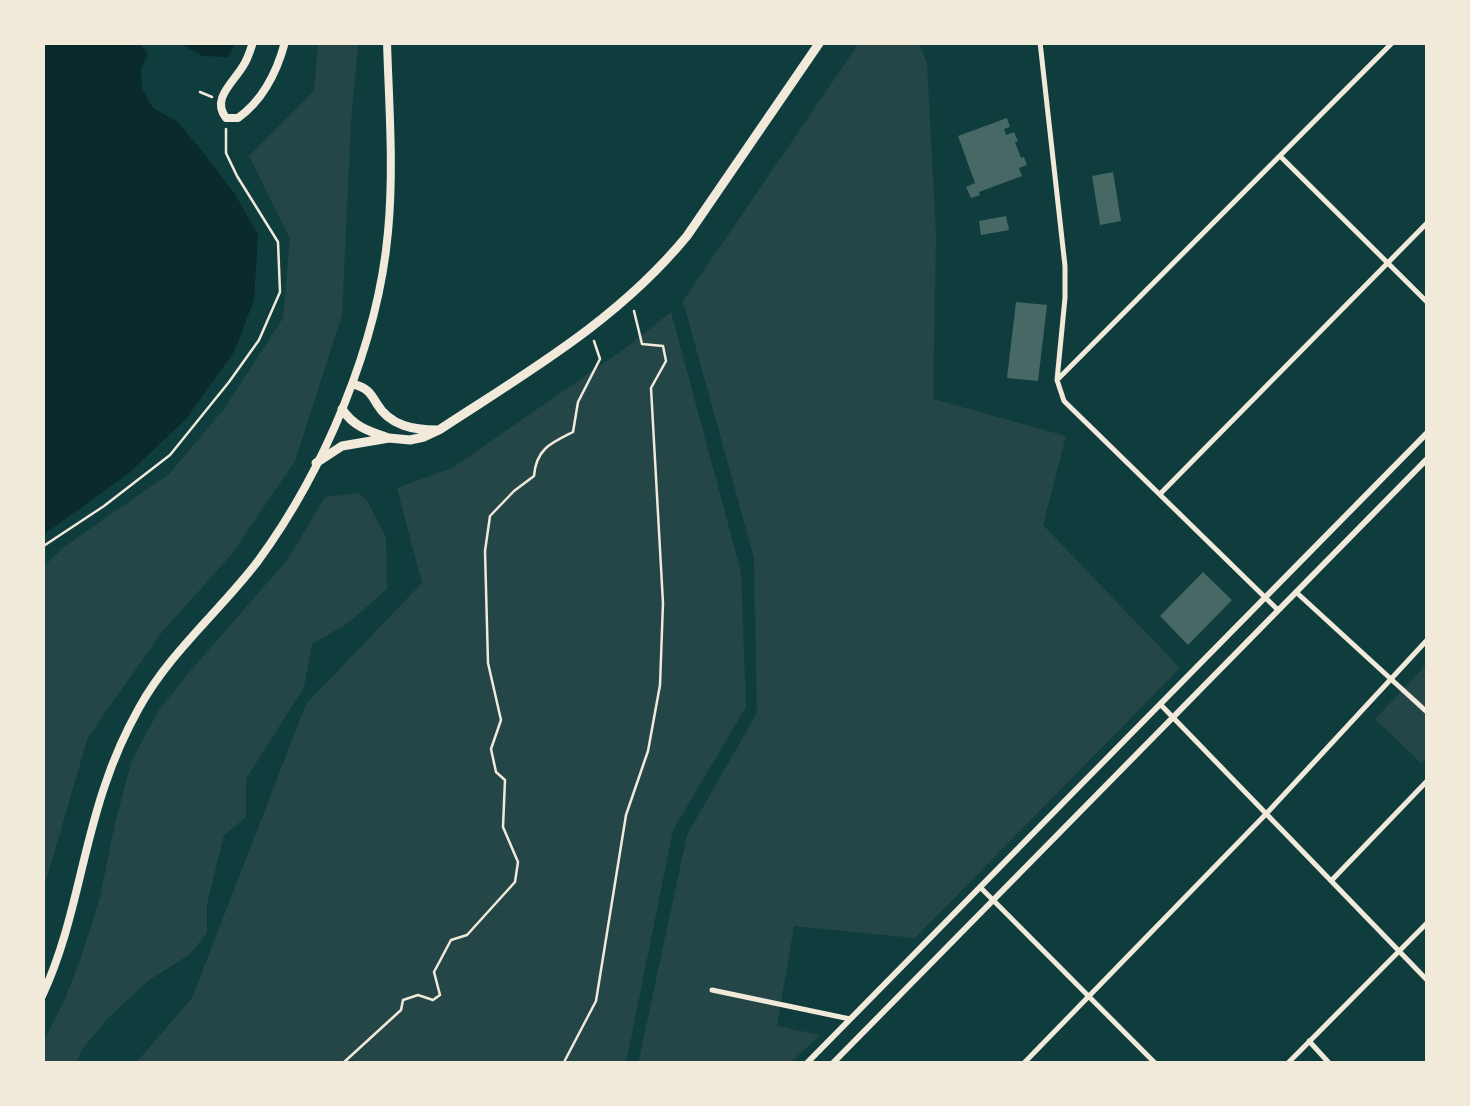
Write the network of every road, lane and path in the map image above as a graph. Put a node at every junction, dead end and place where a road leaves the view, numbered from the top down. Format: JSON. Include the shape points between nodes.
{"nodes":[{"id":1,"x":253,"y":42,"type":"edge"},
{"id":2,"x":285,"y":42,"type":"edge"},
{"id":3,"x":388,"y":42,"type":"edge"},
{"id":4,"x":820,"y":42,"type":"edge"},
{"id":5,"x":1040,"y":42,"type":"edge"},
{"id":6,"x":1393,"y":42,"type":"edge"},
{"id":7,"x":200,"y":92,"type":"dead end"},
{"id":8,"x":212,"y":97,"type":"dead end"},
{"id":9,"x":226,"y":118,"type":"junction"},
{"id":10,"x":1280,"y":156,"type":"junction"},
{"id":11,"x":1428,"y":222,"type":"edge"},
{"id":12,"x":1388,"y":263,"type":"junction"},
{"id":13,"x":1428,"y":302,"type":"edge"},
{"id":14,"x":634,"y":311,"type":"dead end"},
{"id":15,"x":590,"y":328,"type":"junction"},
{"id":16,"x":1057,"y":380,"type":"junction"},
{"id":17,"x":353,"y":384,"type":"junction"},
{"id":18,"x":342,"y":409,"type":"junction"},
{"id":19,"x":439,"y":430,"type":"junction"},
{"id":20,"x":1428,"y":432,"type":"edge"},
{"id":21,"x":388,"y":438,"type":"junction"},
{"id":22,"x":1428,"y":458,"type":"edge"},
{"id":23,"x":316,"y":464,"type":"junction"},
{"id":24,"x":1160,"y":494,"type":"junction"},
{"id":25,"x":42,"y":547,"type":"edge"},
{"id":26,"x":1296,"y":592,"type":"junction"},
{"id":27,"x":1264,"y":597,"type":"junction"},
{"id":28,"x":1278,"y":610,"type":"junction"},
{"id":29,"x":1428,"y":639,"type":"edge"},
{"id":30,"x":1390,"y":679,"type":"junction"},
{"id":31,"x":1160,"y":704,"type":"junction"},
{"id":32,"x":1428,"y":713,"type":"edge"},
{"id":33,"x":1172,"y":717,"type":"junction"},
{"id":34,"x":1428,"y":780,"type":"edge"},
{"id":35,"x":1266,"y":814,"type":"junction"},
{"id":36,"x":1331,"y":881,"type":"junction"},
{"id":37,"x":980,"y":887,"type":"junction"},
{"id":38,"x":993,"y":899,"type":"junction"},
{"id":39,"x":1428,"y":922,"type":"edge"},
{"id":40,"x":1400,"y":952,"type":"junction"},
{"id":41,"x":1428,"y":980,"type":"edge"},
{"id":42,"x":712,"y":990,"type":"dead end"},
{"id":43,"x":42,"y":996,"type":"edge"},
{"id":44,"x":1088,"y":996,"type":"junction"},
{"id":45,"x":850,"y":1019,"type":"junction"},
{"id":46,"x":1309,"y":1041,"type":"junction"},
{"id":47,"x":342,"y":1064,"type":"edge"},
{"id":48,"x":563,"y":1064,"type":"edge"},
{"id":49,"x":806,"y":1064,"type":"edge"},
{"id":50,"x":832,"y":1064,"type":"edge"},
{"id":51,"x":1023,"y":1064,"type":"edge"},
{"id":52,"x":1156,"y":1064,"type":"edge"},
{"id":53,"x":1287,"y":1064,"type":"edge"},
{"id":54,"x":1330,"y":1064,"type":"edge"}],
"edges":[{"from":1,"to":9,"type":"main road","via":[[220,104]]},
{"from":2,"to":9,"type":"main road","via":[[259,98],[238,118]]},
{"from":3,"to":17,"type":"main road","via":[[388,235]]},
{"from":4,"to":15,"type":"main road","via":[[687,236],[631,297]]},
{"from":5,"to":16,"type":"street","via":[[1065,266]]},
{"from":6,"to":10,"type":"street"},
{"from":7,"to":8,"type":"path"},
{"from":9,"to":25,"type":"path","via":[[226,153],[278,242],[280,292],[259,340],[170,455]]},
{"from":10,"to":12,"type":"street"},
{"from":10,"to":16,"type":"street"},
{"from":11,"to":12,"type":"street"},
{"from":12,"to":13,"type":"street"},
{"from":12,"to":24,"type":"street"},
{"from":14,"to":48,"type":"path","via":[[642,344],[663,346],[666,360],[651,388],[662,585],[660,685],[626,816],[596,1001]]},
{"from":15,"to":19,"type":"main road"},
{"from":15,"to":47,"type":"path","via":[[600,358],[578,402],[574,432],[551,442],[535,460],[534,476],[490,516],[485,551],[488,663],[501,720],[491,748],[496,772],[505,780],[503,826],[518,862],[515,882],[466,935],[451,940],[434,972],[440,996],[403,1000],[401,1010]]},
{"from":16,"to":24,"type":"street","via":[[1064,401]]},
{"from":17,"to":18,"type":"main road"},
{"from":17,"to":19,"type":"main road","via":[[373,394],[400,424]]},
{"from":18,"to":21,"type":"main road","via":[[363,429]]},
{"from":18,"to":23,"type":"main road"},
{"from":19,"to":21,"type":"main road","via":[[410,440]]},
{"from":20,"to":27,"type":"street"},
{"from":21,"to":23,"type":"main road","via":[[342,446]]},
{"from":22,"to":26,"type":"street"},
{"from":23,"to":43,"type":"main road","via":[[258,561],[140,707],[104,785],[72,913]]},
{"from":24,"to":27,"type":"street"},
{"from":26,"to":28,"type":"street"},
{"from":26,"to":30,"type":"street"},
{"from":27,"to":28,"type":"street"},
{"from":27,"to":31,"type":"street"},
{"from":28,"to":33,"type":"street"},
{"from":29,"to":30,"type":"street"},
{"from":30,"to":32,"type":"street"},
{"from":30,"to":35,"type":"street"},
{"from":31,"to":33,"type":"street"},
{"from":31,"to":37,"type":"street"},
{"from":33,"to":35,"type":"street"},
{"from":33,"to":38,"type":"street"},
{"from":34,"to":36,"type":"street"},
{"from":35,"to":36,"type":"street"},
{"from":35,"to":44,"type":"street"},
{"from":36,"to":40,"type":"street"},
{"from":37,"to":38,"type":"street"},
{"from":37,"to":45,"type":"street"},
{"from":38,"to":44,"type":"street"},
{"from":38,"to":50,"type":"street"},
{"from":39,"to":40,"type":"street"},
{"from":40,"to":41,"type":"street"},
{"from":40,"to":46,"type":"street"},
{"from":42,"to":45,"type":"street"},
{"from":44,"to":51,"type":"street"},
{"from":44,"to":52,"type":"street"},
{"from":45,"to":49,"type":"street"},
{"from":46,"to":53,"type":"street"},
{"from":46,"to":54,"type":"street"}]}
